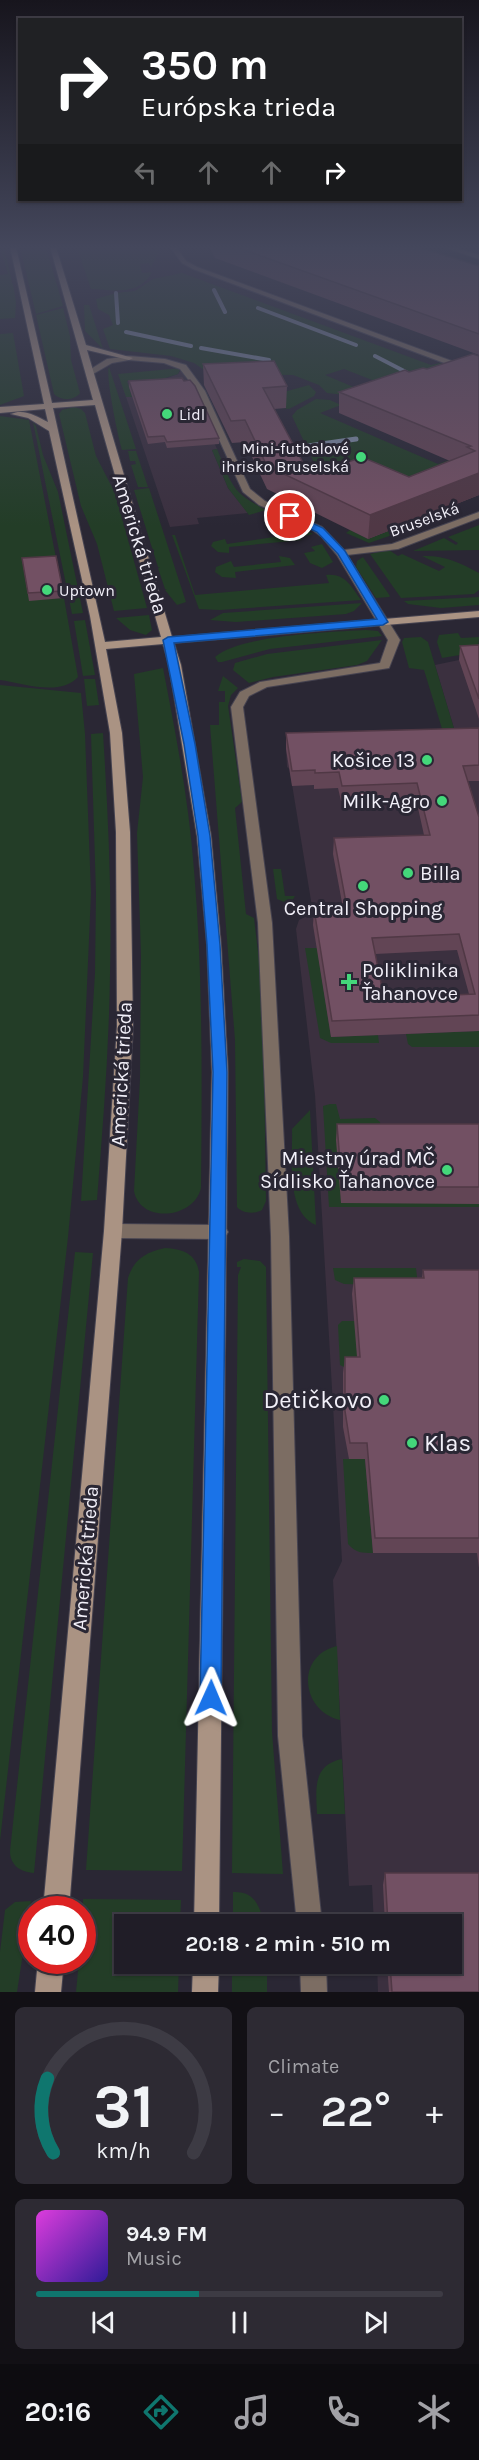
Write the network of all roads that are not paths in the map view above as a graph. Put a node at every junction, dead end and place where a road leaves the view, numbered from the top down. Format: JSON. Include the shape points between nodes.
{"nodes":[{"id":1,"x":34,"y":340,"type":"edge"},
{"id":2,"x":81,"y":340,"type":"edge"},
{"id":3,"x":388,"y":340,"type":"edge"},
{"id":4,"x":83,"y":347,"type":"junction"},
{"id":5,"x":129,"y":358,"type":"junction"},
{"id":6,"x":90,"y":372,"type":"junction"},
{"id":7,"x":479,"y":374,"type":"edge"},
{"id":8,"x":45,"y":389,"type":"junction"},
{"id":9,"x":36,"y":394,"type":"dead end"},
{"id":10,"x":27,"y":400,"type":"dead end"},
{"id":11,"x":98,"y":402,"type":"junction"},
{"id":12,"x":48,"y":406,"type":"junction"},
{"id":13,"x":0,"y":410,"type":"edge"},
{"id":14,"x":53,"y":429,"type":"junction"},
{"id":15,"x":479,"y":515,"type":"edge"},
{"id":16,"x":342,"y":553,"type":"junction"},
{"id":17,"x":479,"y":614,"type":"edge"},
{"id":18,"x":383,"y":622,"type":"junction"},
{"id":19,"x":168,"y":640,"type":"junction"},
{"id":20,"x":100,"y":646,"type":"junction"},
{"id":21,"x":113,"y":1231,"type":"junction"},
{"id":22,"x":219,"y":1232,"type":"junction"},
{"id":23,"x":57,"y":1896,"type":"edge"},
{"id":24,"x":207,"y":1914,"type":"edge"},
{"id":25,"x":309,"y":1914,"type":"edge"},
{"id":26,"x":50,"y":1974,"type":"edge"},
{"id":27,"x":206,"y":1974,"type":"edge"},
{"id":28,"x":313,"y":1974,"type":"edge"},
{"id":29,"x":48,"y":1992,"type":"edge"},
{"id":30,"x":205,"y":1992,"type":"edge"},
{"id":31,"x":314,"y":1992,"type":"edge"}],
"edges":[{"from":1,"to":8,"type":"street","name":"Americká trieda"},
{"from":2,"to":4,"type":"street","name":"Americká trieda"},
{"from":3,"to":7,"type":"street"},
{"from":4,"to":5,"type":"street"},
{"from":4,"to":6,"type":"street","name":"Americká trieda"},
{"from":5,"to":6,"type":"street","via":[[110,361]]},
{"from":5,"to":16,"type":"street","via":[[165,361],[185,369],[201,391],[246,490],[255,499],[320,530]]},
{"from":6,"to":11,"type":"street","name":"Americká trieda"},
{"from":8,"to":9,"type":"street"},
{"from":8,"to":12,"type":"street","name":"Americká trieda"},
{"from":10,"to":13,"type":"street"},
{"from":11,"to":12,"type":"street"},
{"from":11,"to":19,"type":"street","name":"Americká trieda"},
{"from":12,"to":13,"type":"street"},
{"from":12,"to":14,"type":"street","name":"Americká trieda"},
{"from":13,"to":14,"type":"street","via":[[30,416]]},
{"from":14,"to":20,"type":"street","name":"Americká trieda"},
{"from":15,"to":16,"type":"street","name":"Bruselská","via":[[394,547]]},
{"from":16,"to":18,"type":"street"},
{"from":17,"to":18,"type":"street"},
{"from":18,"to":19,"type":"street"},
{"from":18,"to":25,"type":"street","via":[[394,640],[385,666],[264,684],[237,702],[266,923],[280,1236],[290,1736]]},
{"from":19,"to":20,"type":"street"},
{"from":19,"to":22,"type":"street","name":"Americká trieda","via":[[204,836],[214,945],[220,1072]]},
{"from":20,"to":21,"type":"street","name":"Americká trieda","via":[[116,733],[123,832],[125,1026]]},
{"from":21,"to":22,"type":"street"},
{"from":21,"to":23,"type":"street","name":"Americká trieda"},
{"from":22,"to":24,"type":"street","name":"Americká trieda"},
{"from":26,"to":29,"type":"street"},
{"from":27,"to":30,"type":"street"},
{"from":28,"to":31,"type":"street"}]}
